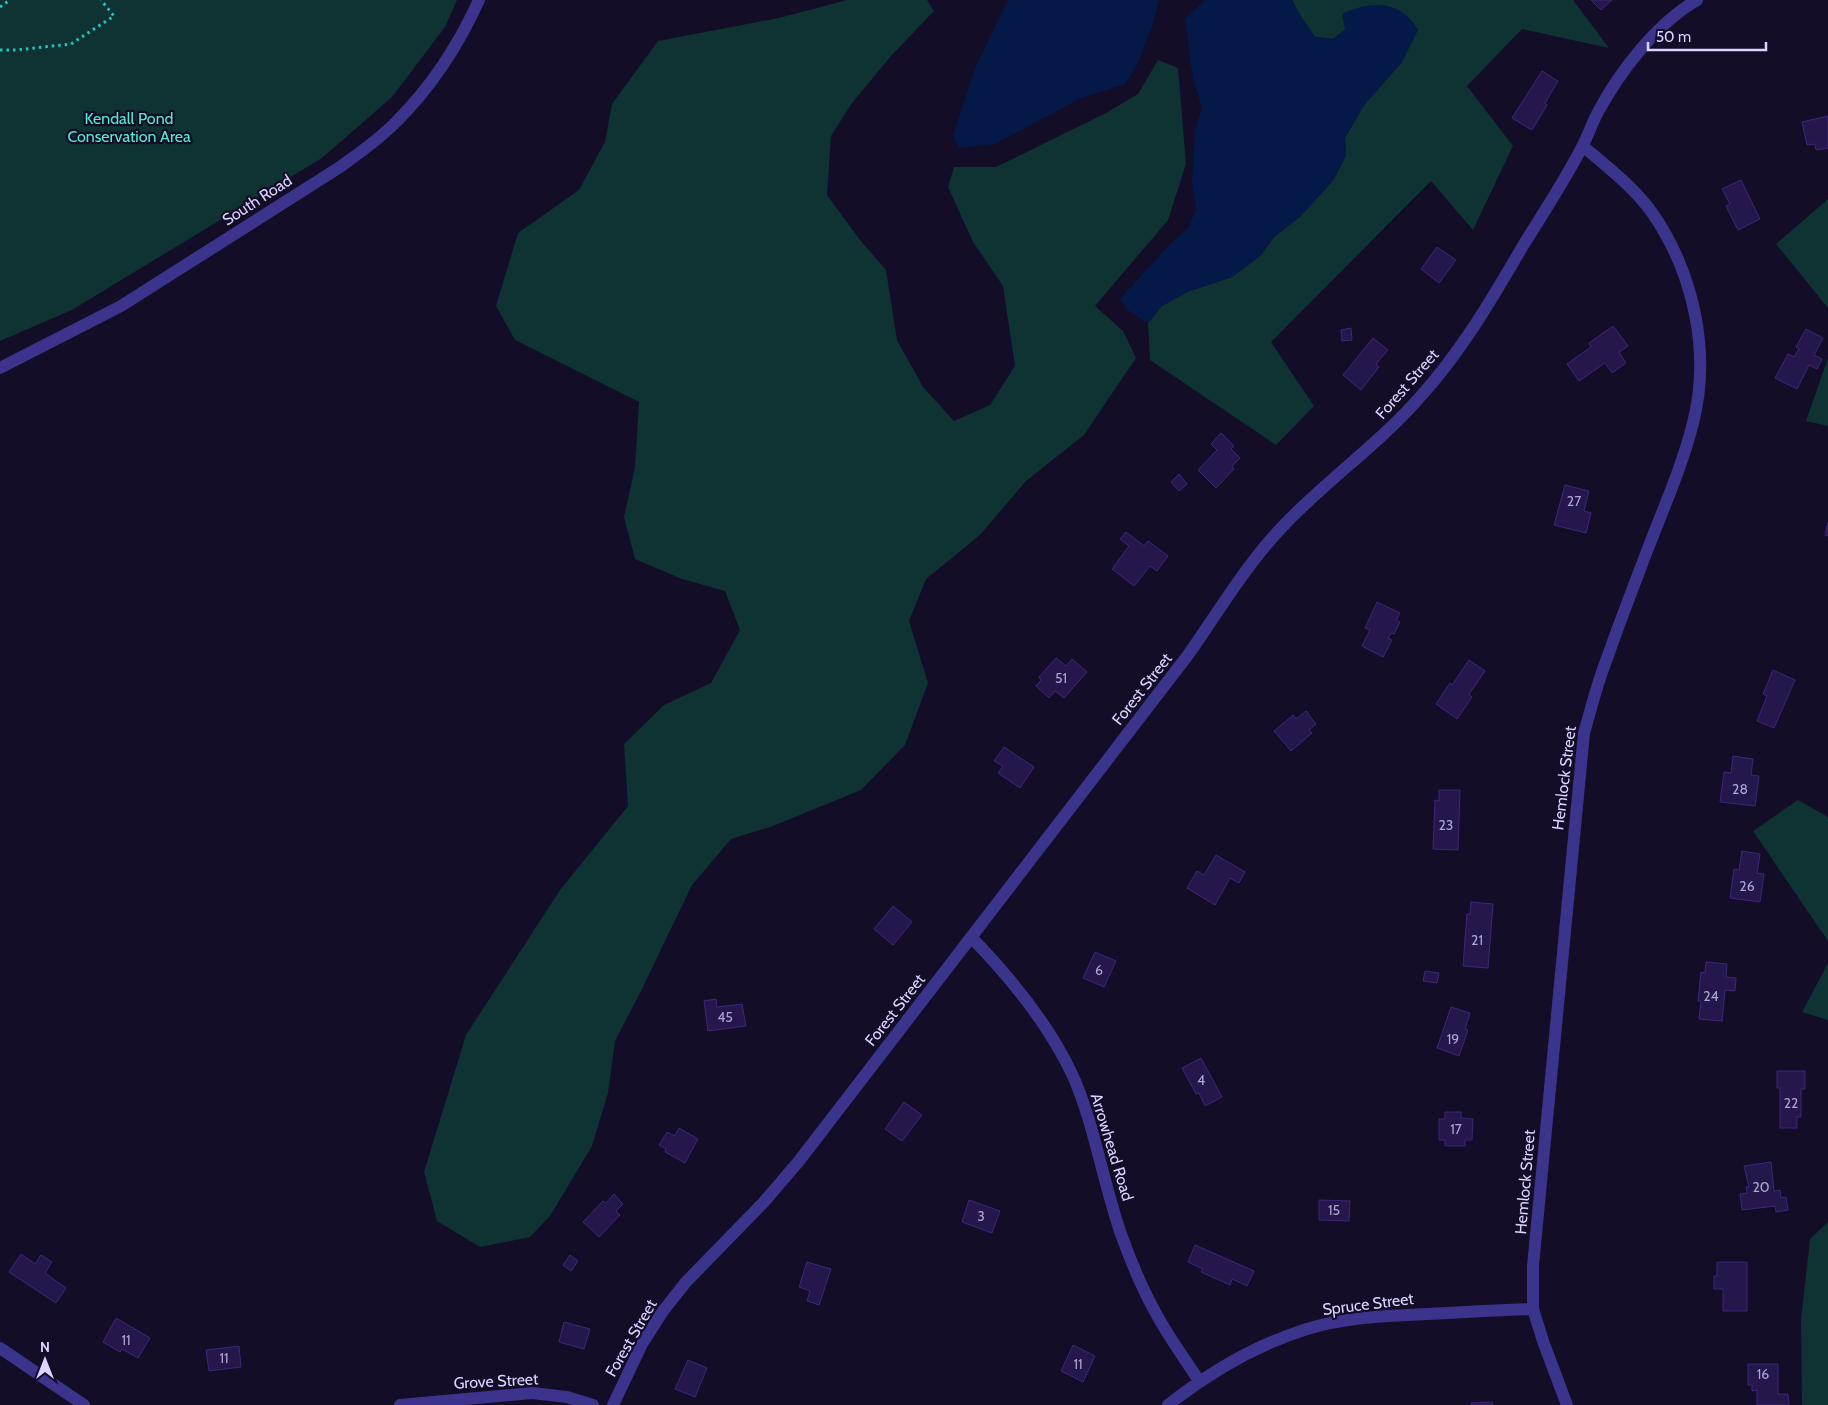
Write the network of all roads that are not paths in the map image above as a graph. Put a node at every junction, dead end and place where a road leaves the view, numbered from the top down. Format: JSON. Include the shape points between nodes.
{"nodes":[{"id":1,"x":479,"y":0,"type":"edge"},
{"id":2,"x":1697,"y":0,"type":"edge"},
{"id":3,"x":1583,"y":146,"type":"junction"},
{"id":4,"x":0,"y":368,"type":"edge"},
{"id":5,"x":971,"y":937,"type":"junction"},
{"id":6,"x":1533,"y":1309,"type":"junction"},
{"id":7,"x":0,"y":1348,"type":"edge"},
{"id":8,"x":1199,"y":1381,"type":"junction"},
{"id":9,"x":84,"y":1405,"type":"edge"},
{"id":10,"x":400,"y":1405,"type":"edge"},
{"id":11,"x":593,"y":1405,"type":"edge"},
{"id":12,"x":613,"y":1405,"type":"edge"},
{"id":13,"x":1168,"y":1405,"type":"edge"},
{"id":14,"x":1566,"y":1405,"type":"edge"}],
"edges":[{"from":1,"to":4,"type":"street","name":"South Road","via":[[462,35],[420,96],[369,146],[121,306]]},
{"from":2,"to":3,"type":"street","name":"Forest Street","via":[[1680,10],[1641,49],[1598,112]]},
{"from":3,"to":5,"type":"street","name":"Forest Street","via":[[1455,354],[1421,397],[1382,437],[1286,522],[1262,550],[1188,655]]},
{"from":3,"to":6,"type":"street","name":"Hemlock Street","via":[[1615,174],[1652,214],[1671,244],[1696,312],[1700,386],[1683,458],[1605,663],[1584,733],[1533,1266]]},
{"from":5,"to":8,"type":"street","name":"Arrowhead Road","via":[[1035,1011],[1056,1043],[1085,1111],[1121,1234],[1141,1284],[1157,1316]]},
{"from":5,"to":12,"type":"street","name":"Forest Street","via":[[799,1161],[663,1311],[642,1344]]},
{"from":6,"to":8,"type":"street","name":"Spruce Street","via":[[1380,1316],[1342,1321],[1273,1341]]},
{"from":6,"to":14,"type":"street","name":"Hemlock Street"},
{"from":7,"to":9,"type":"street"},
{"from":8,"to":13,"type":"street","name":"Spruce Street"},
{"from":10,"to":11,"type":"street","name":"Grove Street","via":[[532,1393],[568,1397]]}]}
